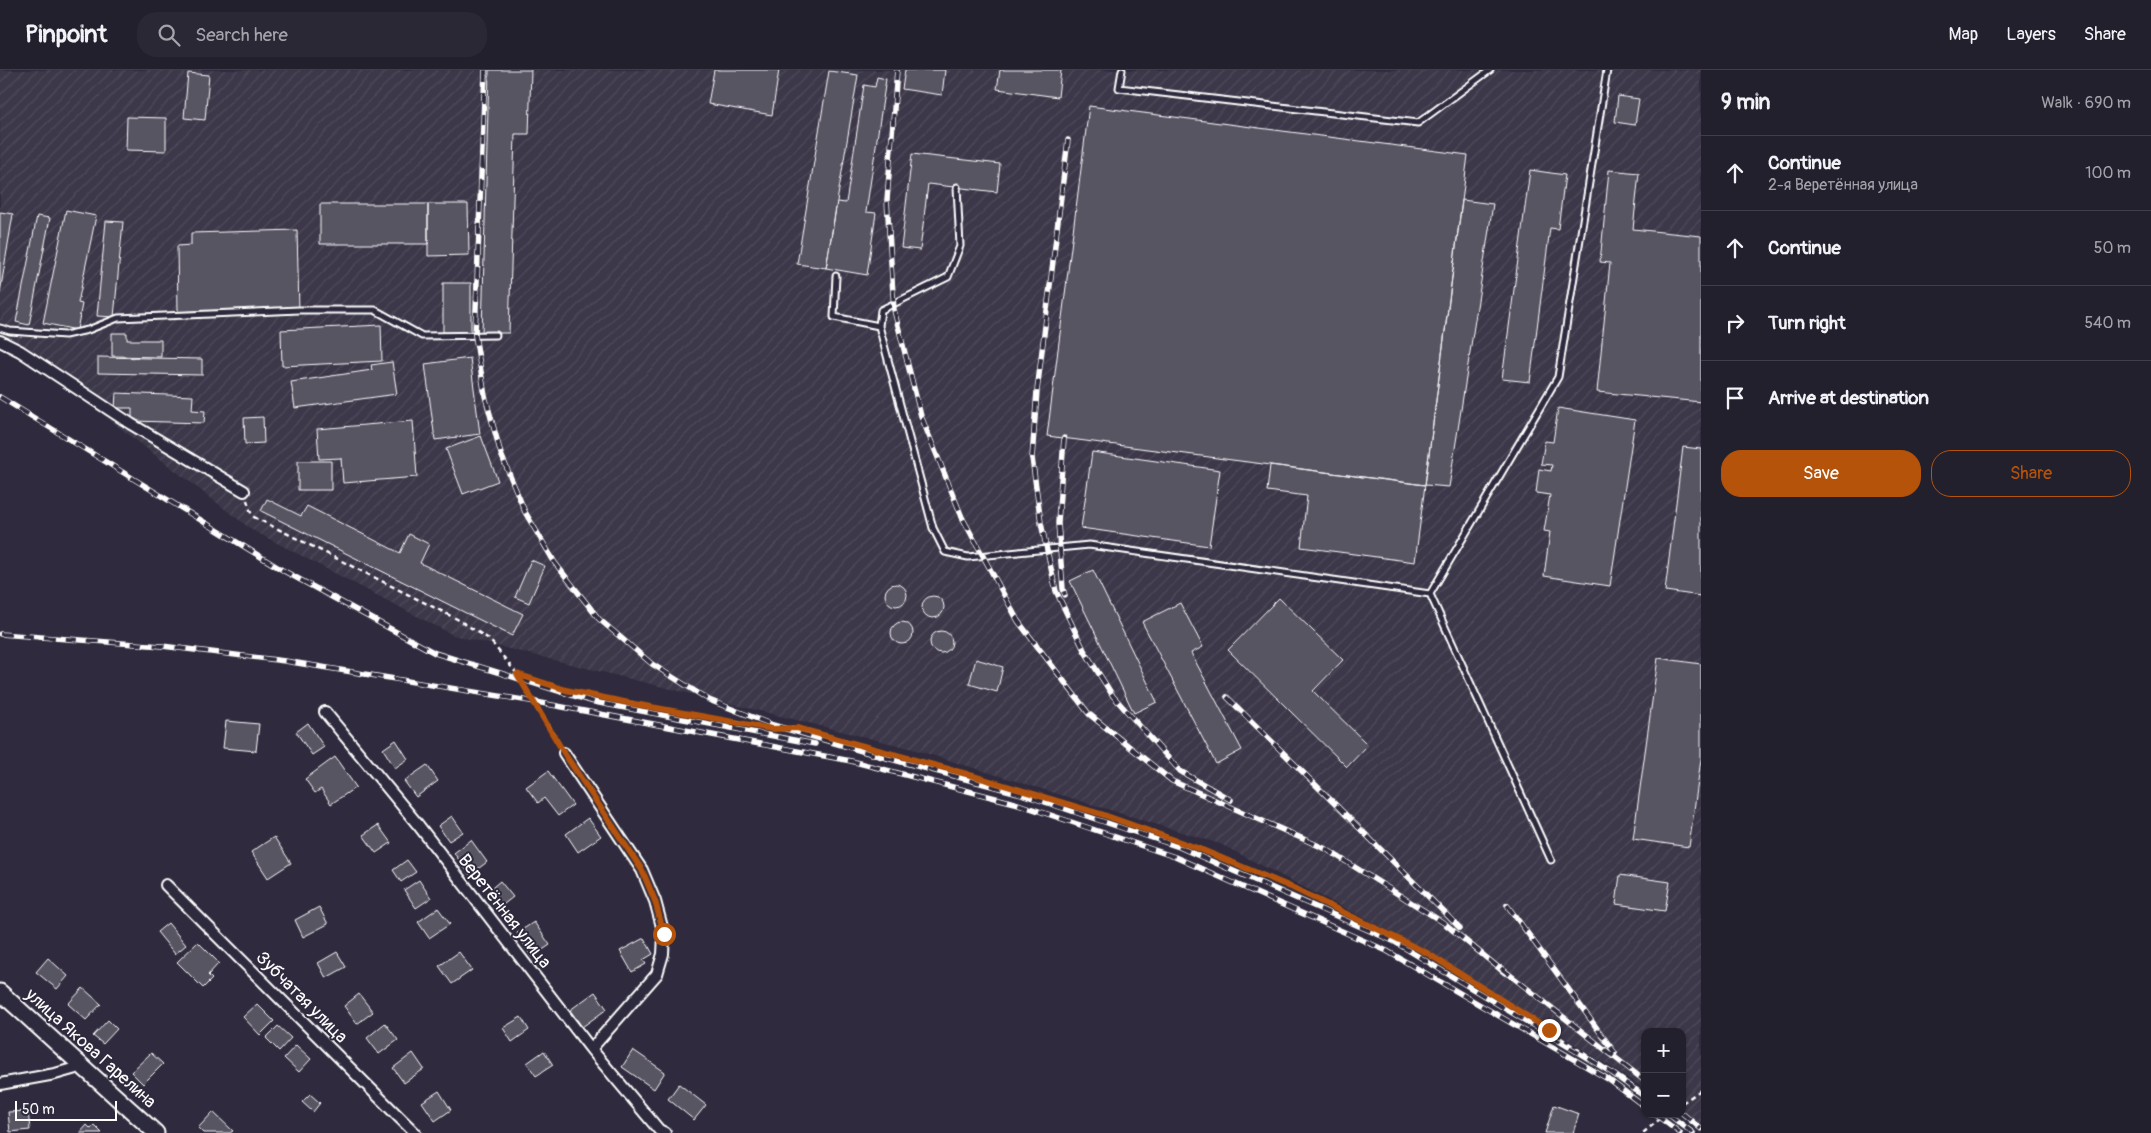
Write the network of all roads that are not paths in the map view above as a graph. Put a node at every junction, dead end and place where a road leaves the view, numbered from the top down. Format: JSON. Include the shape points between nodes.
{"nodes":[{"id":1,"x":1122,"y":70,"type":"edge"},
{"id":2,"x":1490,"y":70,"type":"edge"},
{"id":3,"x":1606,"y":70,"type":"edge"},
{"id":4,"x":957,"y":187,"type":"dead end"},
{"id":5,"x":836,"y":276,"type":"dead end"},
{"id":6,"x":879,"y":326,"type":"junction"},
{"id":7,"x":0,"y":328,"type":"edge"},
{"id":8,"x":496,"y":335,"type":"dead end"},
{"id":9,"x":0,"y":341,"type":"edge"},
{"id":10,"x":244,"y":491,"type":"road end"},
{"id":11,"x":1430,"y":594,"type":"junction"},
{"id":12,"x":325,"y":712,"type":"dead end"},
{"id":13,"x":564,"y":753,"type":"road end"},
{"id":14,"x":1551,"y":860,"type":"dead end"},
{"id":15,"x":166,"y":885,"type":"dead end"},
{"id":16,"x":0,"y":992,"type":"edge"},
{"id":17,"x":591,"y":1049,"type":"junction"},
{"id":18,"x":83,"y":1066,"type":"junction"},
{"id":19,"x":0,"y":1084,"type":"edge"},
{"id":20,"x":660,"y":1132,"type":"edge"},
{"id":21,"x":156,"y":1133,"type":"edge"},
{"id":22,"x":415,"y":1133,"type":"edge"}],
"edges":[{"from":1,"to":2,"type":"lane","via":[[1119,88],[1418,123]]},
{"from":3,"to":11,"type":"lane","via":[[1558,376]]},
{"from":4,"to":6,"type":"lane","via":[[960,246],[948,277],[881,310]]},
{"from":5,"to":6,"type":"lane","via":[[834,317]]},
{"from":6,"to":11,"type":"lane","via":[[933,528],[945,552],[968,558],[1089,545]]},
{"from":7,"to":8,"type":"lane","via":[[65,335],[118,318],[375,310],[422,336]]},
{"from":9,"to":10,"type":"street"},
{"from":11,"to":14,"type":"lane"},
{"from":12,"to":17,"type":"street","name":"Веретённая улица","via":[[419,826]]},
{"from":13,"to":17,"type":"street","via":[[642,870],[664,934],[657,974]]},
{"from":15,"to":22,"type":"street","name":"Зубчатая улица"},
{"from":16,"to":18,"type":"main road","name":"улица Якова Гарелина"},
{"from":17,"to":20,"type":"street","name":"Веретённая улица"},
{"from":18,"to":19,"type":"street"},
{"from":18,"to":21,"type":"main road","name":"улица Якова Гарелина"}]}
